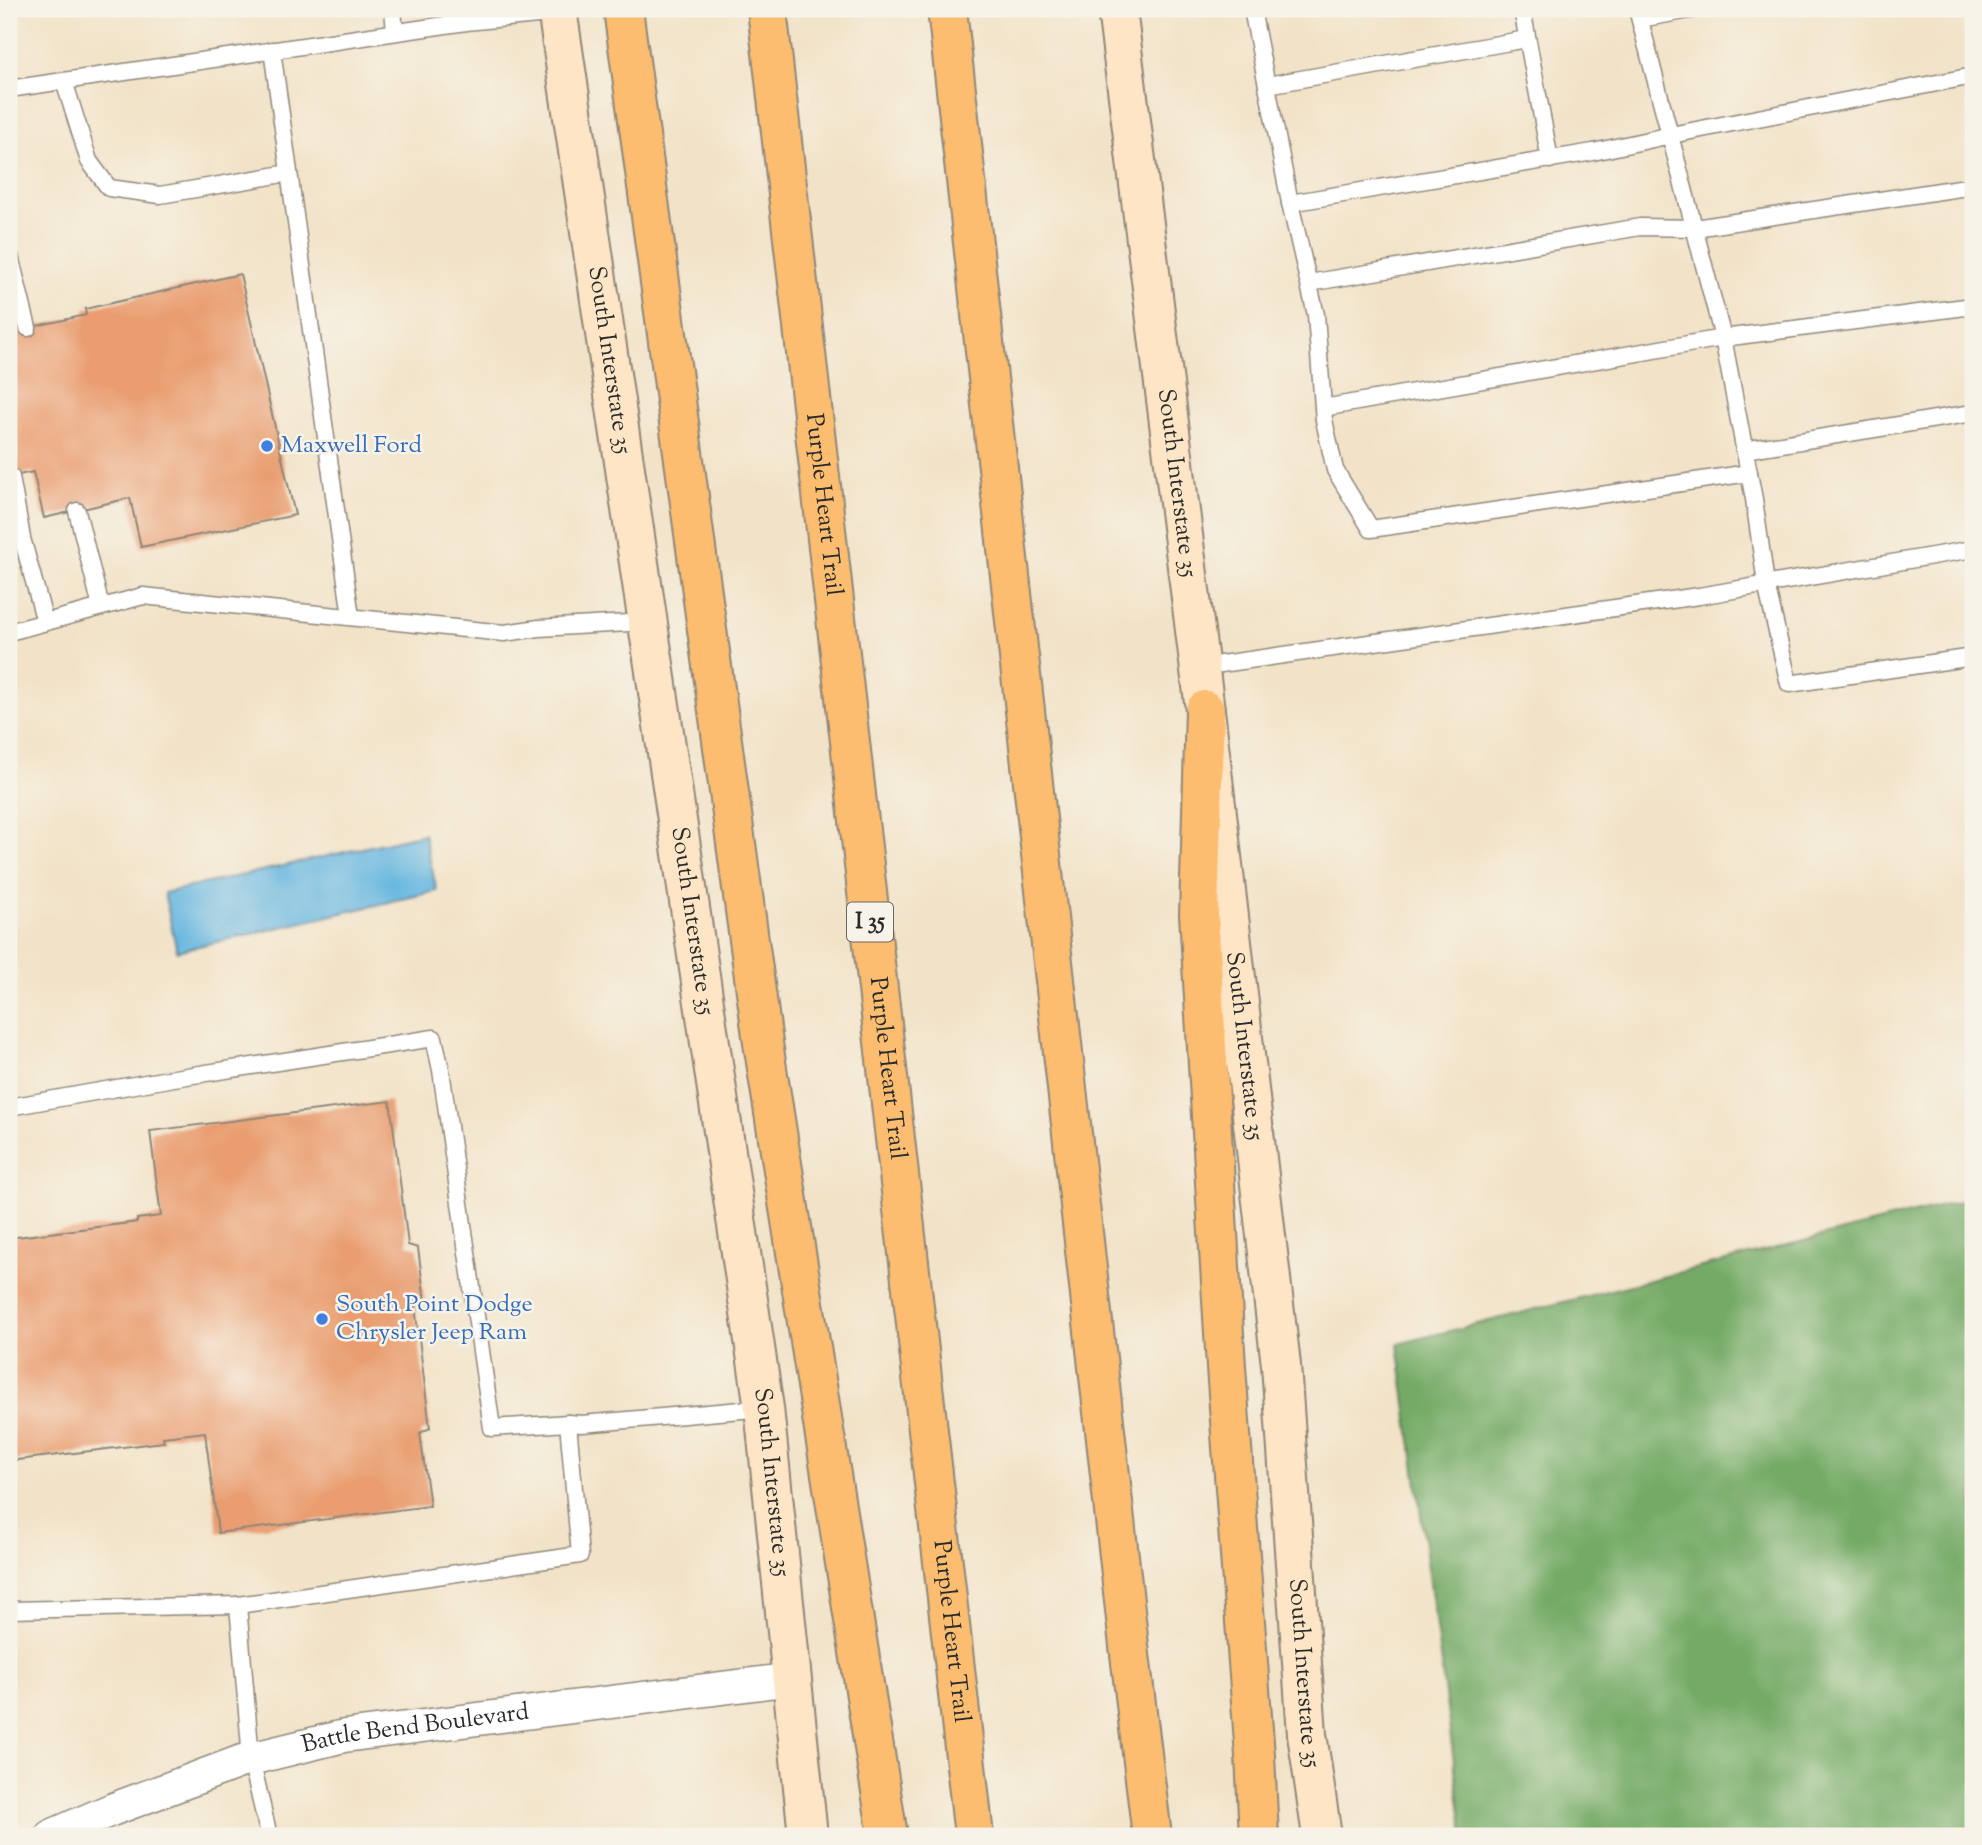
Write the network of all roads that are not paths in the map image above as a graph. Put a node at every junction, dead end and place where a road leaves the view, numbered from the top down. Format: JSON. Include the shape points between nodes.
{"nodes":[{"id":1,"x":393,"y":9,"type":"edge"},
{"id":2,"x":623,"y":9,"type":"edge"},
{"id":3,"x":767,"y":9,"type":"edge"},
{"id":4,"x":947,"y":9,"type":"edge"},
{"id":5,"x":1117,"y":9,"type":"edge"},
{"id":6,"x":1252,"y":9,"type":"edge"},
{"id":7,"x":1522,"y":9,"type":"edge"},
{"id":8,"x":1696,"y":9,"type":"edge"},
{"id":9,"x":557,"y":11,"type":"edge"},
{"id":10,"x":1639,"y":14,"type":"edge"},
{"id":11,"x":395,"y":32,"type":"junction"},
{"id":12,"x":1527,"y":40,"type":"junction"},
{"id":13,"x":272,"y":50,"type":"junction"},
{"id":14,"x":1973,"y":75,"type":"edge"},
{"id":15,"x":64,"y":81,"type":"junction"},
{"id":16,"x":1267,"y":85,"type":"junction"},
{"id":17,"x":9,"y":89,"type":"edge"},
{"id":18,"x":1671,"y":135,"type":"junction"},
{"id":19,"x":1550,"y":160,"type":"junction"},
{"id":20,"x":289,"y":173,"type":"junction"},
{"id":21,"x":1973,"y":186,"type":"edge"},
{"id":22,"x":1290,"y":202,"type":"junction"},
{"id":23,"x":1695,"y":228,"type":"junction"},
{"id":24,"x":9,"y":252,"type":"edge"},
{"id":25,"x":1310,"y":283,"type":"junction"},
{"id":26,"x":1973,"y":306,"type":"edge"},
{"id":27,"x":28,"y":328,"type":"dead end"},
{"id":28,"x":1723,"y":338,"type":"junction"},
{"id":29,"x":1323,"y":408,"type":"junction"},
{"id":30,"x":1973,"y":413,"type":"edge"},
{"id":31,"x":1744,"y":450,"type":"junction"},
{"id":32,"x":1749,"y":473,"type":"junction"},
{"id":33,"x":11,"y":477,"type":"dead end"},
{"id":34,"x":77,"y":511,"type":"dead end"},
{"id":35,"x":1973,"y":549,"type":"edge"},
{"id":36,"x":1766,"y":584,"type":"junction"},
{"id":37,"x":101,"y":607,"type":"junction"},
{"id":38,"x":351,"y":617,"type":"junction"},
{"id":39,"x":45,"y":622,"type":"junction"},
{"id":40,"x":647,"y":622,"type":"junction"},
{"id":41,"x":9,"y":632,"type":"edge"},
{"id":42,"x":1973,"y":657,"type":"edge"},
{"id":43,"x":1199,"y":667,"type":"junction"},
{"id":44,"x":1205,"y":710,"type":"junction"},
{"id":45,"x":9,"y":1107,"type":"edge"},
{"id":46,"x":764,"y":1408,"type":"junction"},
{"id":47,"x":568,"y":1423,"type":"junction"},
{"id":48,"x":238,"y":1605,"type":"junction"},
{"id":49,"x":9,"y":1610,"type":"edge"},
{"id":50,"x":792,"y":1679,"type":"junction"},
{"id":51,"x":251,"y":1759,"type":"junction"},
{"id":52,"x":51,"y":1836,"type":"edge"},
{"id":53,"x":269,"y":1836,"type":"edge"},
{"id":54,"x":808,"y":1836,"type":"edge"},
{"id":55,"x":888,"y":1836,"type":"edge"},
{"id":56,"x":974,"y":1836,"type":"edge"},
{"id":57,"x":1152,"y":1836,"type":"edge"},
{"id":58,"x":1259,"y":1836,"type":"edge"},
{"id":59,"x":1322,"y":1836,"type":"edge"}],
"edges":[{"from":1,"to":11,"type":"lane"},
{"from":2,"to":55,"type":"highway","via":[[763,1043]]},
{"from":3,"to":56,"type":"highway","name":"Purple Heart Trail","number":"I 35"},
{"from":4,"to":57,"type":"highway"},
{"from":5,"to":43,"type":"main road","name":"South Interstate 35"},
{"from":6,"to":16,"type":"lane"},
{"from":7,"to":12,"type":"lane"},
{"from":8,"to":10,"type":"lane"},
{"from":9,"to":11,"type":"lane"},
{"from":9,"to":40,"type":"main road","name":"South Interstate 35"},
{"from":10,"to":18,"type":"lane"},
{"from":11,"to":13,"type":"lane"},
{"from":12,"to":16,"type":"lane"},
{"from":12,"to":19,"type":"lane"},
{"from":13,"to":15,"type":"lane"},
{"from":13,"to":20,"type":"lane"},
{"from":14,"to":18,"type":"lane"},
{"from":15,"to":17,"type":"lane"},
{"from":15,"to":20,"type":"lane","via":[[89,161],[109,188],[160,195]]},
{"from":16,"to":22,"type":"lane"},
{"from":18,"to":19,"type":"lane"},
{"from":18,"to":23,"type":"lane"},
{"from":19,"to":22,"type":"lane"},
{"from":20,"to":38,"type":"lane"},
{"from":21,"to":23,"type":"lane"},
{"from":22,"to":25,"type":"lane"},
{"from":23,"to":25,"type":"lane","via":[[1640,227]]},
{"from":23,"to":28,"type":"lane"},
{"from":24,"to":27,"type":"lane"},
{"from":25,"to":29,"type":"lane"},
{"from":26,"to":28,"type":"lane"},
{"from":28,"to":29,"type":"lane"},
{"from":28,"to":31,"type":"lane"},
{"from":29,"to":32,"type":"lane","via":[[1335,470],[1371,530]]},
{"from":30,"to":31,"type":"lane"},
{"from":31,"to":32,"type":"lane"},
{"from":32,"to":36,"type":"lane"},
{"from":33,"to":39,"type":"lane"},
{"from":34,"to":37,"type":"lane"},
{"from":35,"to":36,"type":"lane"},
{"from":36,"to":42,"type":"lane","via":[[1789,684]]},
{"from":36,"to":43,"type":"lane"},
{"from":37,"to":38,"type":"lane","via":[[144,596]]},
{"from":37,"to":39,"type":"lane"},
{"from":38,"to":40,"type":"lane","via":[[504,633]]},
{"from":39,"to":41,"type":"lane"},
{"from":40,"to":46,"type":"main road","name":"South Interstate 35"},
{"from":43,"to":44,"type":"main road","name":"South Interstate 35"},
{"from":44,"to":58,"type":"highway","via":[[1199,914]]},
{"from":44,"to":59,"type":"main road","name":"South Interstate 35","via":[[1281,1365],[1307,1734]]},
{"from":45,"to":47,"type":"lane","via":[[434,1038],[492,1428]]},
{"from":46,"to":47,"type":"lane"},
{"from":46,"to":50,"type":"main road","name":"South Interstate 35"},
{"from":47,"to":48,"type":"lane","via":[[580,1555]]},
{"from":48,"to":49,"type":"lane"},
{"from":48,"to":51,"type":"lane"},
{"from":50,"to":51,"type":"street","name":"Battle Bend Boulevard","via":[[344,1737]]},
{"from":50,"to":54,"type":"main road","name":"South Interstate 35"},
{"from":51,"to":52,"type":"street","name":"Battle Bend Boulevard"},
{"from":51,"to":53,"type":"lane"}]}
